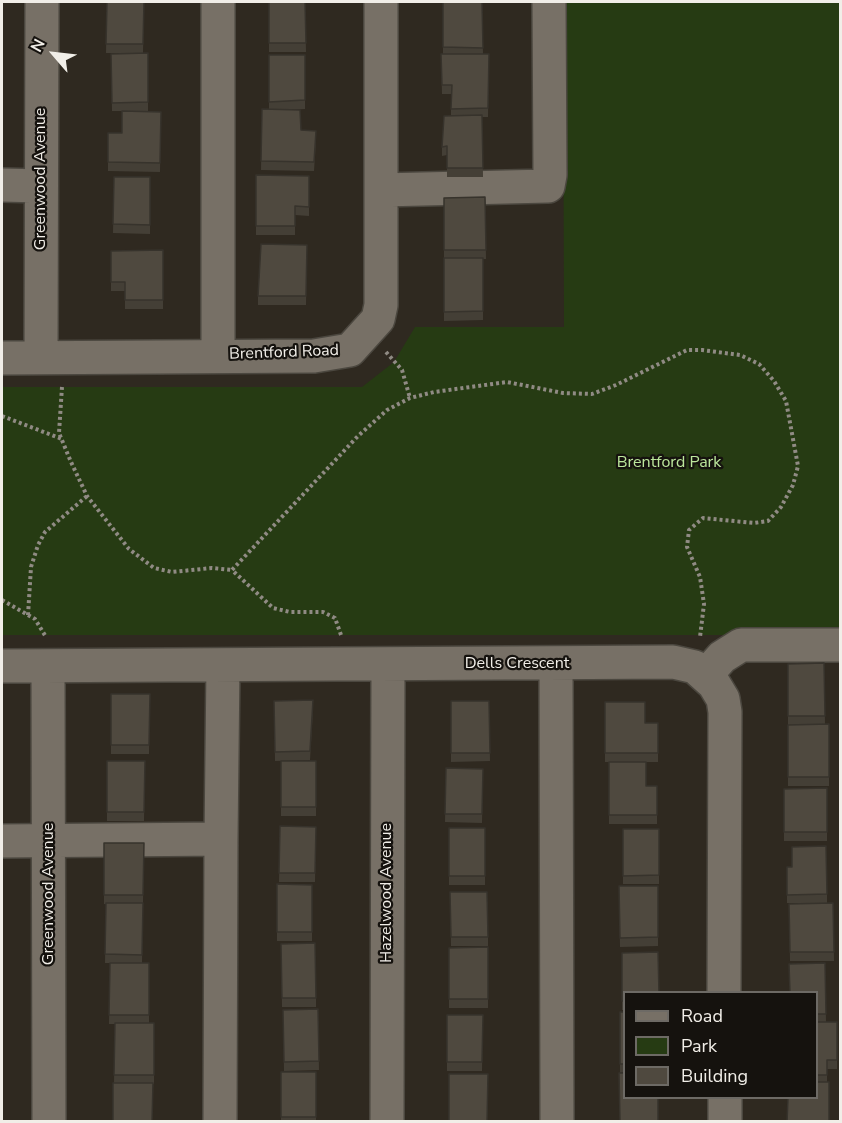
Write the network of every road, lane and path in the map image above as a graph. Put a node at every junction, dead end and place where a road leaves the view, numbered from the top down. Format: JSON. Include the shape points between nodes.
{"nodes":[{"id":1,"x":42,"y":2,"type":"edge"},
{"id":2,"x":218,"y":2,"type":"edge"},
{"id":3,"x":381,"y":2,"type":"edge"},
{"id":4,"x":549,"y":2,"type":"edge"},
{"id":5,"x":2,"y":185,"type":"edge"},
{"id":6,"x":41,"y":186,"type":"junction"},
{"id":7,"x":381,"y":190,"type":"junction"},
{"id":8,"x":368,"y":332,"type":"junction"},
{"id":9,"x":218,"y":356,"type":"junction"},
{"id":10,"x":53,"y":357,"type":"junction"},
{"id":11,"x":2,"y":358,"type":"edge"},
{"id":12,"x":410,"y":398,"type":"junction"},
{"id":13,"x":2,"y":416,"type":"edge"},
{"id":14,"x":62,"y":440,"type":"junction"},
{"id":15,"x":87,"y":496,"type":"junction"},
{"id":16,"x":232,"y":570,"type":"junction"},
{"id":17,"x":2,"y":600,"type":"edge"},
{"id":18,"x":28,"y":615,"type":"junction"},
{"id":19,"x":840,"y":645,"type":"edge"},
{"id":20,"x":556,"y":664,"type":"junction"},
{"id":21,"x":345,"y":665,"type":"junction"},
{"id":22,"x":388,"y":665,"type":"junction"},
{"id":23,"x":2,"y":666,"type":"edge"},
{"id":24,"x":48,"y":666,"type":"junction"},
{"id":25,"x":223,"y":666,"type":"junction"},
{"id":26,"x":700,"y":671,"type":"junction"},
{"id":27,"x":221,"y":839,"type":"junction"},
{"id":28,"x":2,"y":841,"type":"edge"},
{"id":29,"x":49,"y":841,"type":"junction"},
{"id":30,"x":724,"y":991,"type":"edge"},
{"id":31,"x":724,"y":1099,"type":"edge"},
{"id":32,"x":49,"y":1122,"type":"edge"},
{"id":33,"x":220,"y":1122,"type":"edge"},
{"id":34,"x":387,"y":1122,"type":"edge"},
{"id":35,"x":557,"y":1122,"type":"edge"},
{"id":36,"x":725,"y":1122,"type":"edge"}],
"edges":[{"from":1,"to":6,"type":"street","name":"Greenwood Avenue"},
{"from":2,"to":9,"type":"street"},
{"from":3,"to":7,"type":"street","name":"Brentford Road"},
{"from":4,"to":7,"type":"street","via":[[548,186]]},
{"from":5,"to":6,"type":"street"},
{"from":6,"to":10,"type":"street","name":"Greenwood Avenue"},
{"from":7,"to":8,"type":"street","name":"Brentford Road","via":[[381,305],[378,319]]},
{"from":8,"to":9,"type":"street","name":"Brentford Road","via":[[350,350],[339,353]]},
{"from":8,"to":12,"type":"path","via":[[402,370]]},
{"from":9,"to":10,"type":"street","name":"Brentford Road"},
{"from":10,"to":11,"type":"street","name":"Brentford Road"},
{"from":10,"to":14,"type":"path"},
{"from":12,"to":16,"type":"path","via":[[387,410],[358,436]]},
{"from":12,"to":26,"type":"path","via":[[507,382],[563,393],[592,394],[687,350],[740,355],[759,364],[786,401],[798,466],[781,507],[768,521],[703,518],[689,531],[687,547],[700,577],[704,604]]},
{"from":13,"to":14,"type":"path"},
{"from":14,"to":15,"type":"path"},
{"from":15,"to":16,"type":"path","via":[[129,549],[154,568],[172,573]]},
{"from":15,"to":18,"type":"path","via":[[45,532],[38,545],[31,567]]},
{"from":16,"to":21,"type":"path","via":[[273,608],[323,612],[335,618]]},
{"from":17,"to":18,"type":"path"},
{"from":18,"to":24,"type":"path","via":[[45,635]]},
{"from":19,"to":26,"type":"street","via":[[741,645]]},
{"from":20,"to":22,"type":"street","name":"Dells Crescent"},
{"from":20,"to":26,"type":"street","name":"Dells Crescent","via":[[672,662]]},
{"from":20,"to":35,"type":"street"},
{"from":21,"to":22,"type":"street","name":"Dells Crescent"},
{"from":21,"to":25,"type":"street","name":"Dells Crescent"},
{"from":22,"to":34,"type":"street","name":"Hazelwood Avenue"},
{"from":23,"to":24,"type":"street","name":"Dells Crescent"},
{"from":24,"to":25,"type":"street","name":"Dells Crescent"},
{"from":24,"to":29,"type":"street","name":"Greenwood Avenue"},
{"from":25,"to":27,"type":"street"},
{"from":26,"to":30,"type":"street","via":[[723,699],[725,712]]},
{"from":27,"to":29,"type":"street"},
{"from":27,"to":33,"type":"street"},
{"from":28,"to":29,"type":"street"},
{"from":29,"to":32,"type":"street","name":"Greenwood Avenue"},
{"from":31,"to":36,"type":"street"}]}
